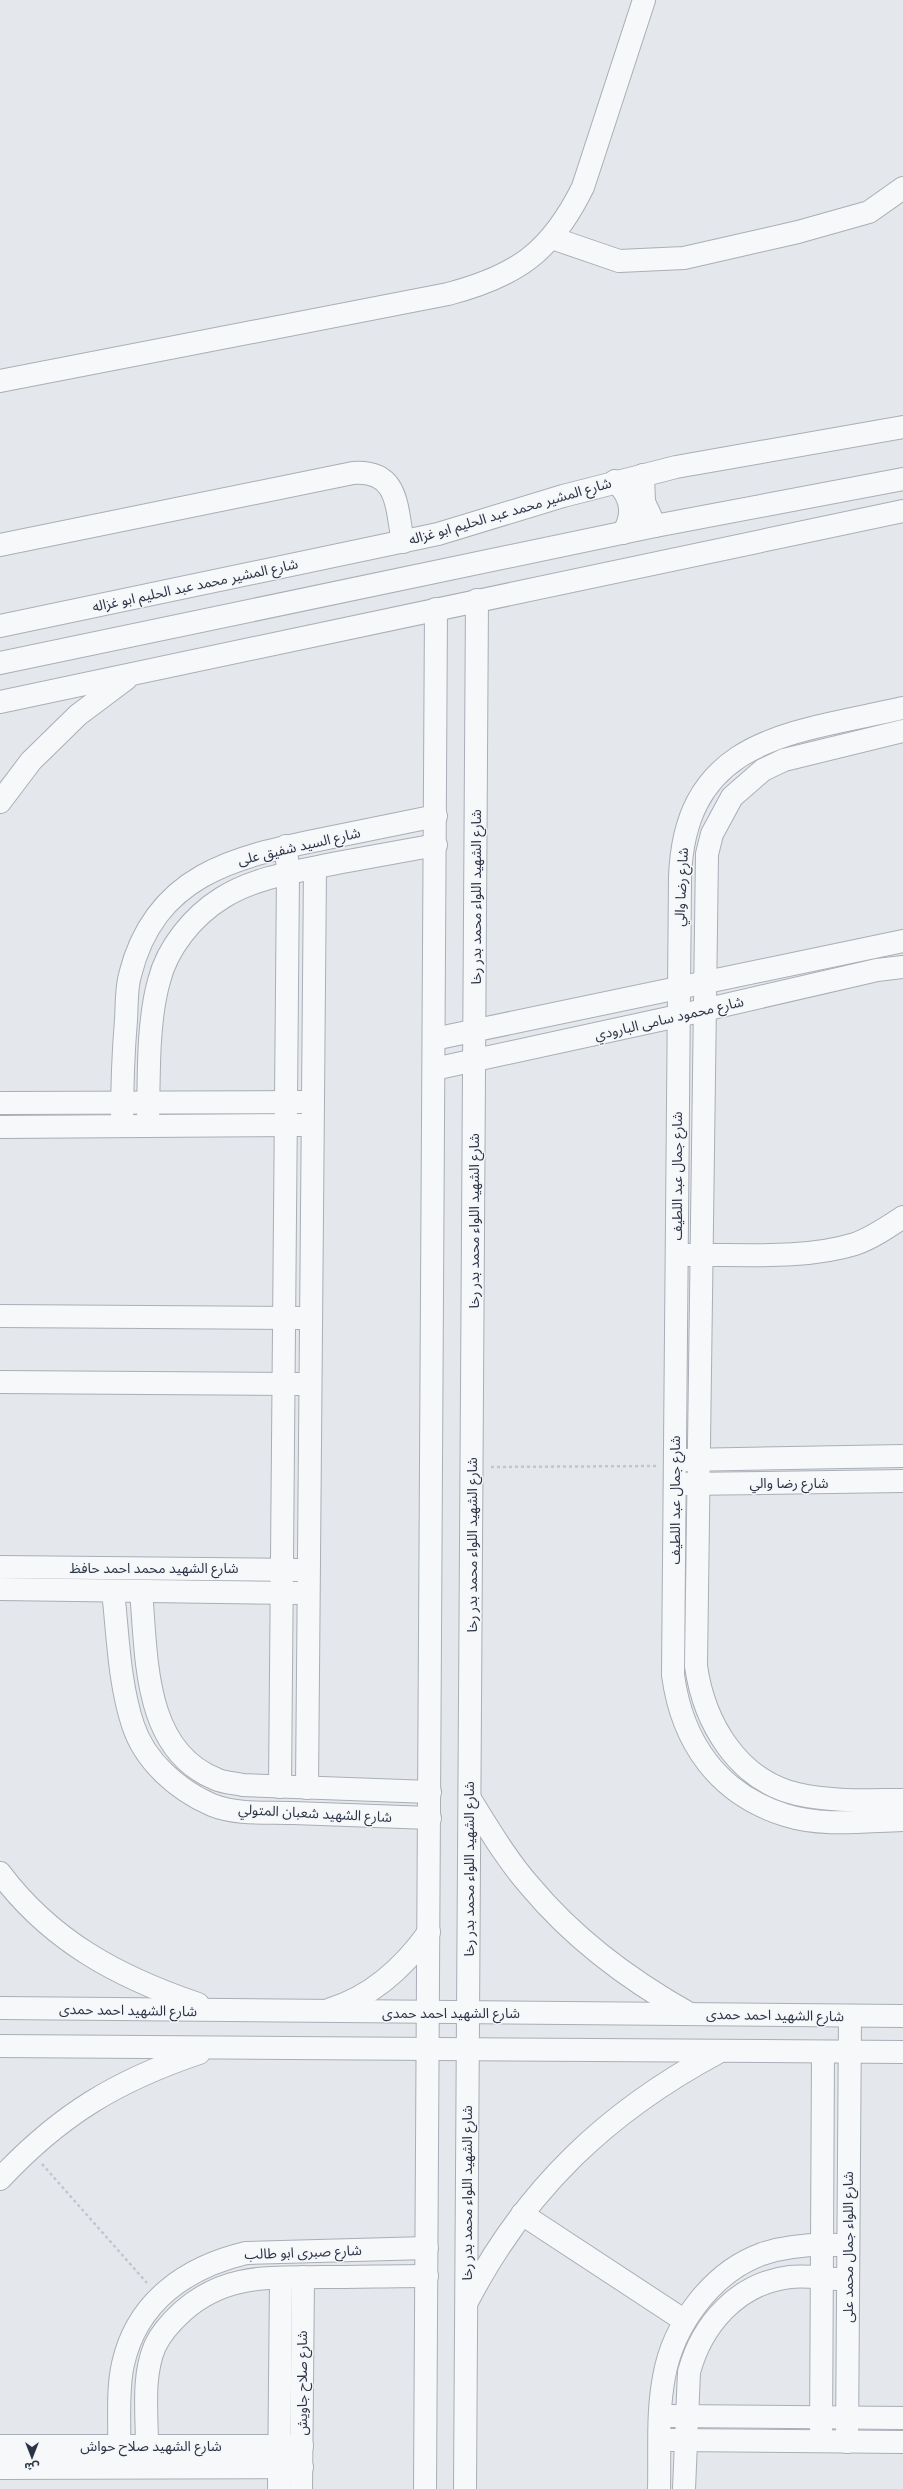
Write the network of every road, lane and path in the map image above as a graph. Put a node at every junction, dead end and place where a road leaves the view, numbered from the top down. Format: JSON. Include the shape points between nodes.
{"nodes":[{"id":1,"x":644,"y":0,"type":"edge"},
{"id":2,"x":903,"y":188,"type":"edge"},
{"id":3,"x":552,"y":238,"type":"junction"},
{"id":4,"x":0,"y":381,"type":"edge"},
{"id":5,"x":903,"y":427,"type":"edge"},
{"id":6,"x":643,"y":475,"type":"junction"},
{"id":7,"x":903,"y":479,"type":"edge"},
{"id":8,"x":615,"y":482,"type":"junction"},
{"id":9,"x":903,"y":511,"type":"edge"},
{"id":10,"x":655,"y":526,"type":"junction"},
{"id":11,"x":623,"y":533,"type":"junction"},
{"id":12,"x":403,"y":542,"type":"junction"},
{"id":13,"x":0,"y":545,"type":"edge"},
{"id":14,"x":477,"y":600,"type":"junction"},
{"id":15,"x":436,"y":609,"type":"junction"},
{"id":16,"x":0,"y":626,"type":"edge"},
{"id":17,"x":0,"y":664,"type":"edge"},
{"id":18,"x":131,"y":675,"type":"junction"},
{"id":19,"x":0,"y":702,"type":"edge"},
{"id":20,"x":903,"y":708,"type":"edge"},
{"id":21,"x":845,"y":721,"type":"junction"},
{"id":22,"x":903,"y":731,"type":"edge"},
{"id":23,"x":853,"y":743,"type":"junction"},
{"id":24,"x":0,"y":802,"type":"edge"},
{"id":25,"x":436,"y":816,"type":"junction"},
{"id":26,"x":436,"y":845,"type":"junction"},
{"id":27,"x":286,"y":846,"type":"junction"},
{"id":28,"x":315,"y":868,"type":"junction"},
{"id":29,"x":288,"y":873,"type":"junction"},
{"id":30,"x":903,"y":941,"type":"edge"},
{"id":31,"x":903,"y":967,"type":"edge"},
{"id":32,"x":704,"y":984,"type":"junction"},
{"id":33,"x":678,"y":989,"type":"junction"},
{"id":34,"x":704,"y":1010,"type":"junction"},
{"id":35,"x":678,"y":1016,"type":"junction"},
{"id":36,"x":475,"y":1031,"type":"junction"},
{"id":37,"x":434,"y":1039,"type":"junction"},
{"id":38,"x":475,"y":1060,"type":"junction"},
{"id":39,"x":434,"y":1069,"type":"junction"},
{"id":40,"x":286,"y":1102,"type":"junction"},
{"id":41,"x":313,"y":1102,"type":"junction"},
{"id":42,"x":0,"y":1103,"type":"edge"},
{"id":43,"x":122,"y":1103,"type":"junction"},
{"id":44,"x":148,"y":1103,"type":"junction"},
{"id":45,"x":286,"y":1125,"type":"junction"},
{"id":46,"x":312,"y":1125,"type":"junction"},
{"id":47,"x":0,"y":1126,"type":"edge"},
{"id":48,"x":122,"y":1126,"type":"junction"},
{"id":49,"x":148,"y":1126,"type":"junction"},
{"id":50,"x":903,"y":1217,"type":"edge"},
{"id":51,"x":701,"y":1254,"type":"junction"},
{"id":52,"x":676,"y":1255,"type":"junction"},
{"id":53,"x":0,"y":1316,"type":"edge"},
{"id":54,"x":284,"y":1318,"type":"junction"},
{"id":55,"x":311,"y":1318,"type":"junction"},
{"id":56,"x":0,"y":1382,"type":"edge"},
{"id":57,"x":284,"y":1384,"type":"junction"},
{"id":58,"x":310,"y":1384,"type":"junction"},
{"id":59,"x":903,"y":1456,"type":"edge"},
{"id":60,"x":699,"y":1460,"type":"junction"},
{"id":61,"x":472,"y":1467,"type":"junction"},
{"id":62,"x":675,"y":1470,"type":"junction"},
{"id":63,"x":903,"y":1481,"type":"edge"},
{"id":64,"x":698,"y":1484,"type":"junction"},
{"id":65,"x":0,"y":1567,"type":"edge"},
{"id":66,"x":282,"y":1569,"type":"junction"},
{"id":67,"x":308,"y":1570,"type":"junction"},
{"id":68,"x":0,"y":1589,"type":"edge"},
{"id":69,"x":113,"y":1591,"type":"junction"},
{"id":70,"x":141,"y":1591,"type":"junction"},
{"id":71,"x":282,"y":1592,"type":"junction"},
{"id":72,"x":308,"y":1593,"type":"junction"},
{"id":73,"x":280,"y":1787,"type":"junction"},
{"id":74,"x":307,"y":1788,"type":"junction"},
{"id":75,"x":430,"y":1792,"type":"junction"},
{"id":76,"x":470,"y":1799,"type":"junction"},
{"id":77,"x":903,"y":1800,"type":"edge"},
{"id":78,"x":430,"y":1818,"type":"junction"},
{"id":79,"x":903,"y":1820,"type":"edge"},
{"id":80,"x":0,"y":1873,"type":"edge"},
{"id":81,"x":429,"y":1932,"type":"junction"},
{"id":82,"x":0,"y":2008,"type":"edge"},
{"id":83,"x":218,"y":2011,"type":"junction"},
{"id":84,"x":321,"y":2012,"type":"junction"},
{"id":85,"x":428,"y":2013,"type":"junction"},
{"id":86,"x":468,"y":2013,"type":"junction"},
{"id":87,"x":691,"y":2014,"type":"junction"},
{"id":88,"x":850,"y":2016,"type":"junction"},
{"id":89,"x":903,"y":2016,"type":"edge"},
{"id":90,"x":0,"y":2046,"type":"edge"},
{"id":91,"x":216,"y":2048,"type":"junction"},
{"id":92,"x":428,"y":2049,"type":"junction"},
{"id":93,"x":468,"y":2049,"type":"junction"},
{"id":94,"x":720,"y":2051,"type":"junction"},
{"id":95,"x":823,"y":2052,"type":"junction"},
{"id":96,"x":850,"y":2052,"type":"junction"},
{"id":97,"x":903,"y":2052,"type":"edge"},
{"id":98,"x":28,"y":2148,"type":"junction"},
{"id":99,"x":0,"y":2179,"type":"edge"},
{"id":100,"x":522,"y":2214,"type":"junction"},
{"id":101,"x":822,"y":2245,"type":"junction"},
{"id":102,"x":848,"y":2246,"type":"junction"},
{"id":103,"x":427,"y":2248,"type":"junction"},
{"id":104,"x":246,"y":2253,"type":"junction"},
{"id":105,"x":427,"y":2276,"type":"junction"},
{"id":106,"x":281,"y":2278,"type":"junction"},
{"id":107,"x":303,"y":2278,"type":"junction"},
{"id":108,"x":822,"y":2278,"type":"junction"},
{"id":109,"x":250,"y":2279,"type":"junction"},
{"id":110,"x":848,"y":2280,"type":"junction"},
{"id":111,"x":159,"y":2297,"type":"junction"},
{"id":112,"x":467,"y":2303,"type":"junction"},
{"id":113,"x":685,"y":2321,"type":"junction"},
{"id":114,"x":661,"y":2416,"type":"junction"},
{"id":115,"x":687,"y":2416,"type":"junction"},
{"id":116,"x":821,"y":2417,"type":"junction"},
{"id":117,"x":847,"y":2418,"type":"junction"},
{"id":118,"x":903,"y":2418,"type":"edge"},
{"id":119,"x":660,"y":2440,"type":"junction"},
{"id":120,"x":685,"y":2440,"type":"junction"},
{"id":121,"x":821,"y":2441,"type":"junction"},
{"id":122,"x":847,"y":2442,"type":"junction"},
{"id":123,"x":903,"y":2442,"type":"edge"},
{"id":124,"x":0,"y":2446,"type":"edge"},
{"id":125,"x":119,"y":2446,"type":"junction"},
{"id":126,"x":146,"y":2446,"type":"junction"},
{"id":127,"x":279,"y":2446,"type":"junction"},
{"id":128,"x":302,"y":2446,"type":"junction"},
{"id":129,"x":279,"y":2467,"type":"junction"},
{"id":130,"x":302,"y":2467,"type":"junction"},
{"id":131,"x":0,"y":2468,"type":"edge"},
{"id":132,"x":279,"y":2489,"type":"edge"},
{"id":133,"x":302,"y":2489,"type":"edge"},
{"id":134,"x":425,"y":2489,"type":"edge"},
{"id":135,"x":465,"y":2489,"type":"edge"},
{"id":136,"x":659,"y":2489,"type":"edge"},
{"id":137,"x":684,"y":2489,"type":"edge"}],
"edges":[{"from":1,"to":3,"type":"street","via":[[583,187],[570,214]]},
{"from":2,"to":3,"type":"street","via":[[869,212],[798,232],[684,258],[619,261]]},
{"from":3,"to":4,"type":"street","via":[[530,259],[505,275],[470,288]]},
{"from":5,"to":6,"type":"street","name":"شارع المشير محمد عبد الحليم ابو غزاله"},
{"from":6,"to":8,"type":"street","name":"شارع المشير محمد عبد الحليم ابو غزاله"},
{"from":6,"to":10,"type":"street","via":[[644,502]]},
{"from":7,"to":10,"type":"street"},
{"from":8,"to":11,"type":"street","via":[[626,494],[630,506],[630,518]]},
{"from":8,"to":12,"type":"street","name":"شارع المشير محمد عبد الحليم ابو غزاله","via":[[472,525]]},
{"from":9,"to":14,"type":"street"},
{"from":10,"to":11,"type":"street"},
{"from":11,"to":17,"type":"street"},
{"from":12,"to":13,"type":"street","via":[[391,486],[382,477],[368,472]]},
{"from":12,"to":16,"type":"street","name":"شارع المشير محمد عبد الحليم ابو غزاله"},
{"from":14,"to":15,"type":"street"},
{"from":14,"to":36,"type":"street","name":"شارع الشهيد اللواء محمد بدر رخا"},
{"from":15,"to":18,"type":"street"},
{"from":15,"to":25,"type":"street"},
{"from":18,"to":19,"type":"street"},
{"from":18,"to":24,"type":"street","via":[[78,715],[31,761]]},
{"from":20,"to":21,"type":"street","name":"شارع رضا والي"},
{"from":21,"to":23,"type":"street"},
{"from":21,"to":33,"type":"street","name":"شارع رضا والي","via":[[775,737],[751,748],[711,781],[697,802],[686,826],[681,851]]},
{"from":22,"to":23,"type":"street","name":"شارع رضا والي"},
{"from":23,"to":32,"type":"street","name":"شارع رضا والي","via":[[784,760],[763,770],[732,797],[720,815],[707,854]]},
{"from":25,"to":26,"type":"street"},
{"from":25,"to":27,"type":"street","name":"شارع السيد شفيق على"},
{"from":26,"to":28,"type":"street","name":"شارع السيد شفيق على"},
{"from":26,"to":37,"type":"street"},
{"from":27,"to":29,"type":"street"},
{"from":27,"to":43,"type":"street","name":"شارع السيد شفيق على","via":[[227,863],[203,874],[163,907],[148,928],[137,952],[130,977]]},
{"from":28,"to":29,"type":"street","name":"شارع السيد شفيق على"},
{"from":28,"to":41,"type":"street"},
{"from":29,"to":40,"type":"street"},
{"from":29,"to":44,"type":"street","name":"شارع السيد شفيق على","via":[[249,885],[222,898],[188,927],[170,952],[159,980],[153,1010]]},
{"from":30,"to":32,"type":"street","name":"شارع محمود سامى البارودي"},
{"from":31,"to":34,"type":"street","name":"شارع محمود سامى البارودي","via":[[877,970]]},
{"from":32,"to":33,"type":"street","name":"شارع محمود سامى البارودي"},
{"from":32,"to":34,"type":"street","name":"شارع رضا والي"},
{"from":33,"to":35,"type":"street","name":"شارع رضا والي"},
{"from":33,"to":36,"type":"street","name":"شارع محمود سامى البارودي"},
{"from":34,"to":35,"type":"street","name":"شارع محمود سامى البارودي"},
{"from":34,"to":51,"type":"street","name":"شارع جمال عبد اللطيف"},
{"from":35,"to":38,"type":"street","name":"شارع محمود سامى البارودي"},
{"from":35,"to":52,"type":"street","name":"شارع جمال عبد اللطيف"},
{"from":36,"to":37,"type":"street","name":"شارع محمود سامى البارودي"},
{"from":36,"to":38,"type":"street","name":"شارع الشهيد اللواء محمد بدر رخا"},
{"from":37,"to":39,"type":"street"},
{"from":38,"to":39,"type":"street","name":"شارع محمود سامى البارودي"},
{"from":38,"to":61,"type":"street","name":"شارع الشهيد اللواء محمد بدر رخا"},
{"from":39,"to":75,"type":"street"},
{"from":40,"to":41,"type":"street"},
{"from":40,"to":44,"type":"street"},
{"from":40,"to":45,"type":"street"},
{"from":41,"to":46,"type":"street"},
{"from":42,"to":43,"type":"street"},
{"from":43,"to":44,"type":"street"},
{"from":43,"to":48,"type":"street","name":"شارع السيد شفيق على"},
{"from":44,"to":49,"type":"street","name":"شارع السيد شفيق على"},
{"from":45,"to":46,"type":"street"},
{"from":45,"to":49,"type":"street"},
{"from":45,"to":54,"type":"street"},
{"from":46,"to":55,"type":"street"},
{"from":47,"to":48,"type":"street"},
{"from":48,"to":49,"type":"street"},
{"from":50,"to":51,"type":"street","via":[[868,1238],[829,1250]]},
{"from":51,"to":52,"type":"street"},
{"from":51,"to":60,"type":"street","name":"شارع جمال عبد اللطيف"},
{"from":52,"to":62,"type":"street","name":"شارع جمال عبد اللطيف"},
{"from":53,"to":54,"type":"street"},
{"from":54,"to":55,"type":"street"},
{"from":54,"to":57,"type":"street"},
{"from":55,"to":58,"type":"street"},
{"from":56,"to":57,"type":"street"},
{"from":57,"to":58,"type":"street"},
{"from":57,"to":66,"type":"street"},
{"from":58,"to":67,"type":"street"},
{"from":59,"to":60,"type":"street","name":"شارع رضا والي"},
{"from":60,"to":62,"type":"street","name":"شارع رضا والي"},
{"from":60,"to":64,"type":"street","name":"شارع جمال عبد اللطيف"},
{"from":61,"to":62,"type":"path"},
{"from":61,"to":76,"type":"street","name":"شارع الشهيد اللواء محمد بدر رخا"},
{"from":62,"to":64,"type":"street","name":"شارع رضا والي"},
{"from":62,"to":79,"type":"street","name":"شارع جمال عبد اللطيف","via":[[673,1675],[677,1700],[687,1732],[705,1760],[728,1784],[755,1803],[786,1815],[819,1821]]},
{"from":63,"to":64,"type":"street","name":"شارع رضا والي"},
{"from":64,"to":77,"type":"street","name":"شارع جمال عبد اللطيف","via":[[696,1666],[709,1718],[724,1743],[750,1769],[768,1782],[795,1794],[827,1800]]},
{"from":65,"to":66,"type":"street","name":"شارع الشهيد محمد احمد حافظ"},
{"from":66,"to":67,"type":"street","name":"شارع الشهيد محمد احمد حافظ"},
{"from":66,"to":71,"type":"street"},
{"from":67,"to":72,"type":"street"},
{"from":68,"to":69,"type":"street","name":"شارع الشهيد محمد احمد حافظ"},
{"from":69,"to":70,"type":"street","name":"شارع الشهيد محمد احمد حافظ"},
{"from":69,"to":78,"type":"street","name":"شارع الشهيد شعبان المتولي","via":[[121,1671],[133,1727],[146,1752],[160,1769],[188,1792],[213,1805],[244,1812]]},
{"from":70,"to":71,"type":"street","name":"شارع الشهيد محمد احمد حافظ"},
{"from":70,"to":73,"type":"street","name":"شارع الشهيد شعبان المتولي","via":[[154,1707],[165,1732],[178,1752],[196,1769],[217,1780],[243,1785]]},
{"from":71,"to":72,"type":"street","name":"شارع الشهيد محمد احمد حافظ"},
{"from":71,"to":73,"type":"street"},
{"from":72,"to":74,"type":"street"},
{"from":73,"to":74,"type":"street","name":"شارع الشهيد شعبان المتولي"},
{"from":74,"to":75,"type":"street","name":"شارع الشهيد شعبان المتولي"},
{"from":75,"to":78,"type":"street"},
{"from":76,"to":86,"type":"street","name":"شارع الشهيد اللواء محمد بدر رخا"},
{"from":76,"to":87,"type":"street","via":[[529,1886],[564,1924],[609,1963],[646,1989]]},
{"from":78,"to":81,"type":"street"},
{"from":80,"to":83,"type":"street","via":[[44,1922],[80,1950],[126,1977]]},
{"from":81,"to":84,"type":"street","via":[[417,1949],[387,1979],[356,1999]]},
{"from":81,"to":85,"type":"street"},
{"from":82,"to":83,"type":"street","name":"شارع الشهيد احمد حمدى"},
{"from":83,"to":84,"type":"street","name":"شارع الشهيد احمد حمدى"},
{"from":84,"to":85,"type":"street","name":"شارع الشهيد احمد حمدى"},
{"from":85,"to":86,"type":"street","name":"شارع الشهيد احمد حمدى"},
{"from":85,"to":92,"type":"street"},
{"from":86,"to":87,"type":"street","name":"شارع الشهيد احمد حمدى"},
{"from":86,"to":93,"type":"street","name":"شارع الشهيد اللواء محمد بدر رخا"},
{"from":87,"to":88,"type":"street","name":"شارع الشهيد احمد حمدى"},
{"from":88,"to":89,"type":"street","name":"شارع الشهيد احمد حمدى"},
{"from":88,"to":96,"type":"street","name":"شارع اللواء جمال محمد على"},
{"from":90,"to":91,"type":"street"},
{"from":91,"to":92,"type":"street"},
{"from":91,"to":98,"type":"street","via":[[164,2065],[115,2087],[70,2114]]},
{"from":92,"to":93,"type":"street"},
{"from":92,"to":103,"type":"street"},
{"from":93,"to":94,"type":"street"},
{"from":93,"to":112,"type":"street","name":"شارع الشهيد اللواء محمد بدر رخا"},
{"from":94,"to":95,"type":"street"},
{"from":94,"to":100,"type":"street","via":[[676,2075],[611,2121],[549,2181]]},
{"from":95,"to":96,"type":"street"},
{"from":95,"to":101,"type":"street","name":"شارع اللواء جمال محمد على"},
{"from":96,"to":97,"type":"street"},
{"from":96,"to":102,"type":"street","name":"شارع اللواء جمال محمد على"},
{"from":98,"to":99,"type":"street"},
{"from":98,"to":111,"type":"path"},
{"from":100,"to":112,"type":"street","via":[[486,2266]]},
{"from":100,"to":113,"type":"street"},
{"from":101,"to":102,"type":"street"},
{"from":101,"to":108,"type":"street","name":"شارع اللواء جمال محمد على"},
{"from":101,"to":113,"type":"street","via":[[781,2249],[746,2262],[716,2284]]},
{"from":102,"to":110,"type":"street","name":"شارع اللواء جمال محمد على"},
{"from":103,"to":104,"type":"street","name":"شارع صبرى ابو طالب"},
{"from":103,"to":105,"type":"street"},
{"from":104,"to":109,"type":"street"},
{"from":104,"to":111,"type":"street","name":"شارع صبرى ابو طالب","via":[[222,2258],[199,2268]]},
{"from":105,"to":107,"type":"street","name":"شارع صبرى ابو طالب"},
{"from":105,"to":134,"type":"street"},
{"from":106,"to":107,"type":"street","name":"شارع صبرى ابو طالب"},
{"from":106,"to":109,"type":"street","name":"شارع صبرى ابو طالب"},
{"from":106,"to":127,"type":"street","name":"شارع صلاح جاويش"},
{"from":107,"to":128,"type":"street","name":"شارع صلاح جاويش"},
{"from":108,"to":110,"type":"street"},
{"from":108,"to":115,"type":"street","via":[[790,2277],[774,2280],[744,2293],[719,2313],[700,2340],[694,2356],[690,2372]]},
{"from":108,"to":116,"type":"street","name":"شارع اللواء جمال محمد على"},
{"from":109,"to":126,"type":"street","name":"شارع صبرى ابو طالب","via":[[211,2291],[194,2301],[164,2330],[149,2365]]},
{"from":110,"to":117,"type":"street","name":"شارع اللواء جمال محمد على"},
{"from":111,"to":125,"type":"street","name":"شارع صبرى ابو طالب","via":[[141,2320],[130,2341],[123,2364]]},
{"from":112,"to":135,"type":"street","name":"شارع الشهيد اللواء محمد بدر رخا"},
{"from":113,"to":114,"type":"street","via":[[668,2360]]},
{"from":114,"to":115,"type":"street"},
{"from":114,"to":119,"type":"street"},
{"from":115,"to":116,"type":"street"},
{"from":115,"to":120,"type":"street"},
{"from":116,"to":117,"type":"street"},
{"from":116,"to":121,"type":"street","name":"شارع اللواء جمال محمد على"},
{"from":117,"to":118,"type":"street"},
{"from":117,"to":122,"type":"street","name":"شارع اللواء جمال محمد على"},
{"from":119,"to":120,"type":"street"},
{"from":119,"to":136,"type":"street"},
{"from":120,"to":121,"type":"street"},
{"from":120,"to":137,"type":"street"},
{"from":121,"to":122,"type":"street"},
{"from":122,"to":123,"type":"street"},
{"from":124,"to":125,"type":"street","name":"شارع الشهيد صلاح حواش"},
{"from":125,"to":126,"type":"street","name":"شارع الشهيد صلاح حواش"},
{"from":126,"to":127,"type":"street","name":"شارع الشهيد صلاح حواش"},
{"from":127,"to":128,"type":"street","name":"شارع الشهيد صلاح حواش"},
{"from":127,"to":129,"type":"street","name":"شارع صلاح جاويش"},
{"from":128,"to":130,"type":"street","name":"شارع صلاح جاويش"},
{"from":129,"to":130,"type":"street","name":"شارع الشهيد صلاح حواش"},
{"from":129,"to":131,"type":"street","name":"شارع الشهيد صلاح حواش"},
{"from":129,"to":132,"type":"street","name":"شارع صلاح جاويش"},
{"from":130,"to":133,"type":"street","name":"شارع صلاح جاويش"}]}
